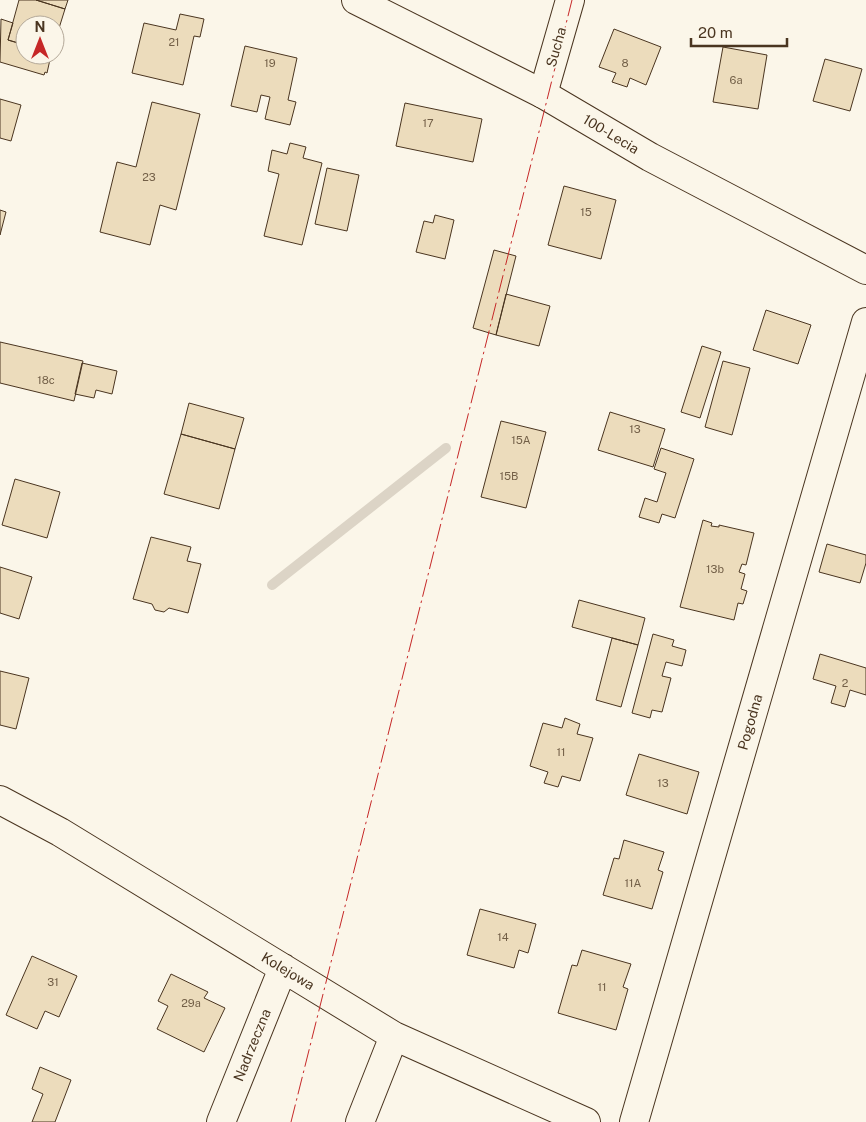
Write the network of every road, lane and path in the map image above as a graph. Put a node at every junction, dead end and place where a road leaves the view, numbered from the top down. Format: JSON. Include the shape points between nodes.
{"nodes":[{"id":1,"x":358,"y":0,"type":"edge"},
{"id":2,"x":570,"y":0,"type":"edge"},
{"id":3,"x":543,"y":94,"type":"junction"},
{"id":4,"x":866,"y":270,"type":"edge"},
{"id":5,"x":866,"y":322,"type":"edge"},
{"id":6,"x":0,"y":800,"type":"edge"},
{"id":7,"x":283,"y":968,"type":"junction"},
{"id":8,"x":394,"y":1036,"type":"junction"},
{"id":9,"x":221,"y":1122,"type":"edge"},
{"id":10,"x":360,"y":1122,"type":"edge"},
{"id":11,"x":586,"y":1122,"type":"edge"},
{"id":12,"x":634,"y":1122,"type":"edge"}],
"edges":[{"from":1,"to":3,"type":"street","name":"100-Lecia"},
{"from":2,"to":3,"type":"street","name":"Sucha"},
{"from":3,"to":4,"type":"street","name":"100-Lecia","via":[[650,157]]},
{"from":5,"to":12,"type":"street","name":"Pogodna"},
{"from":6,"to":7,"type":"street","name":"Kolejowa","via":[[60,832]]},
{"from":7,"to":8,"type":"street","name":"Kolejowa"},
{"from":7,"to":9,"type":"street","name":"Nadrzeczna"},
{"from":8,"to":10,"type":"street"},
{"from":8,"to":11,"type":"street","name":"Kolejowa"}]}
